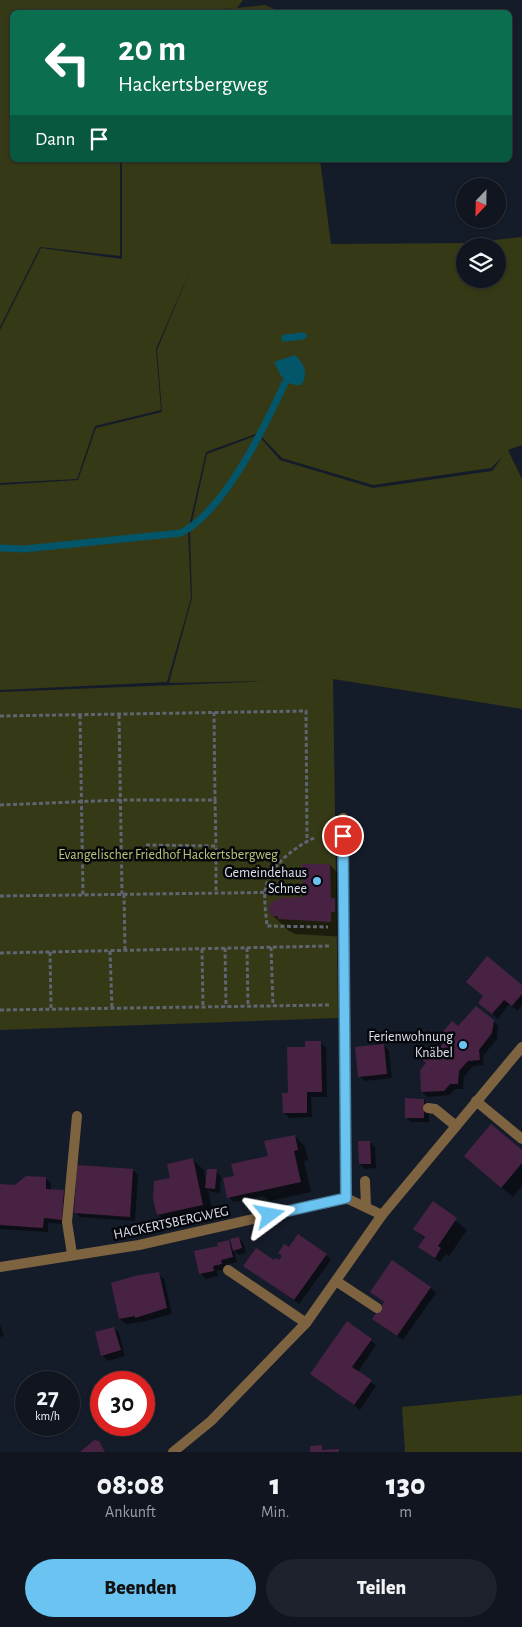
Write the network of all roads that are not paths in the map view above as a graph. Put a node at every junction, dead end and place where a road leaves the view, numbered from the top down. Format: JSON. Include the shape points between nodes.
{"nodes":[{"id":1,"x":343,"y":818,"type":"dead end"},
{"id":2,"x":522,"y":1047,"type":"edge"},
{"id":3,"x":476,"y":1101,"type":"junction"},
{"id":4,"x":428,"y":1108,"type":"dead end"},
{"id":5,"x":77,"y":1116,"type":"dead end"},
{"id":6,"x":456,"y":1126,"type":"junction"},
{"id":7,"x":522,"y":1139,"type":"edge"},
{"id":8,"x":365,"y":1181,"type":"dead end"},
{"id":9,"x":346,"y":1198,"type":"junction"},
{"id":10,"x":366,"y":1207,"type":"junction"},
{"id":11,"x":382,"y":1215,"type":"junction"},
{"id":12,"x":72,"y":1254,"type":"junction"},
{"id":13,"x":0,"y":1267,"type":"edge"},
{"id":14,"x":228,"y":1270,"type":"dead end"},
{"id":15,"x":336,"y":1281,"type":"junction"},
{"id":16,"x":377,"y":1308,"type":"dead end"},
{"id":17,"x":306,"y":1323,"type":"junction"},
{"id":18,"x":173,"y":1452,"type":"edge"}],
"edges":[{"from":1,"to":9,"type":"street"},
{"from":2,"to":3,"type":"street"},
{"from":3,"to":6,"type":"street"},
{"from":3,"to":7,"type":"street"},
{"from":4,"to":6,"type":"street","via":[[435,1109]]},
{"from":5,"to":12,"type":"street","via":[[67,1222]]},
{"from":6,"to":11,"type":"street"},
{"from":8,"to":10,"type":"street"},
{"from":9,"to":10,"type":"street"},
{"from":9,"to":12,"type":"street","name":"HACKERTSBERGWEG","via":[[139,1245]]},
{"from":10,"to":11,"type":"street"},
{"from":11,"to":15,"type":"street"},
{"from":12,"to":13,"type":"street","name":"HACKERTSBERGWEG"},
{"from":14,"to":17,"type":"street"},
{"from":15,"to":16,"type":"street"},
{"from":15,"to":17,"type":"street"},
{"from":17,"to":18,"type":"street","via":[[211,1421]]}]}
